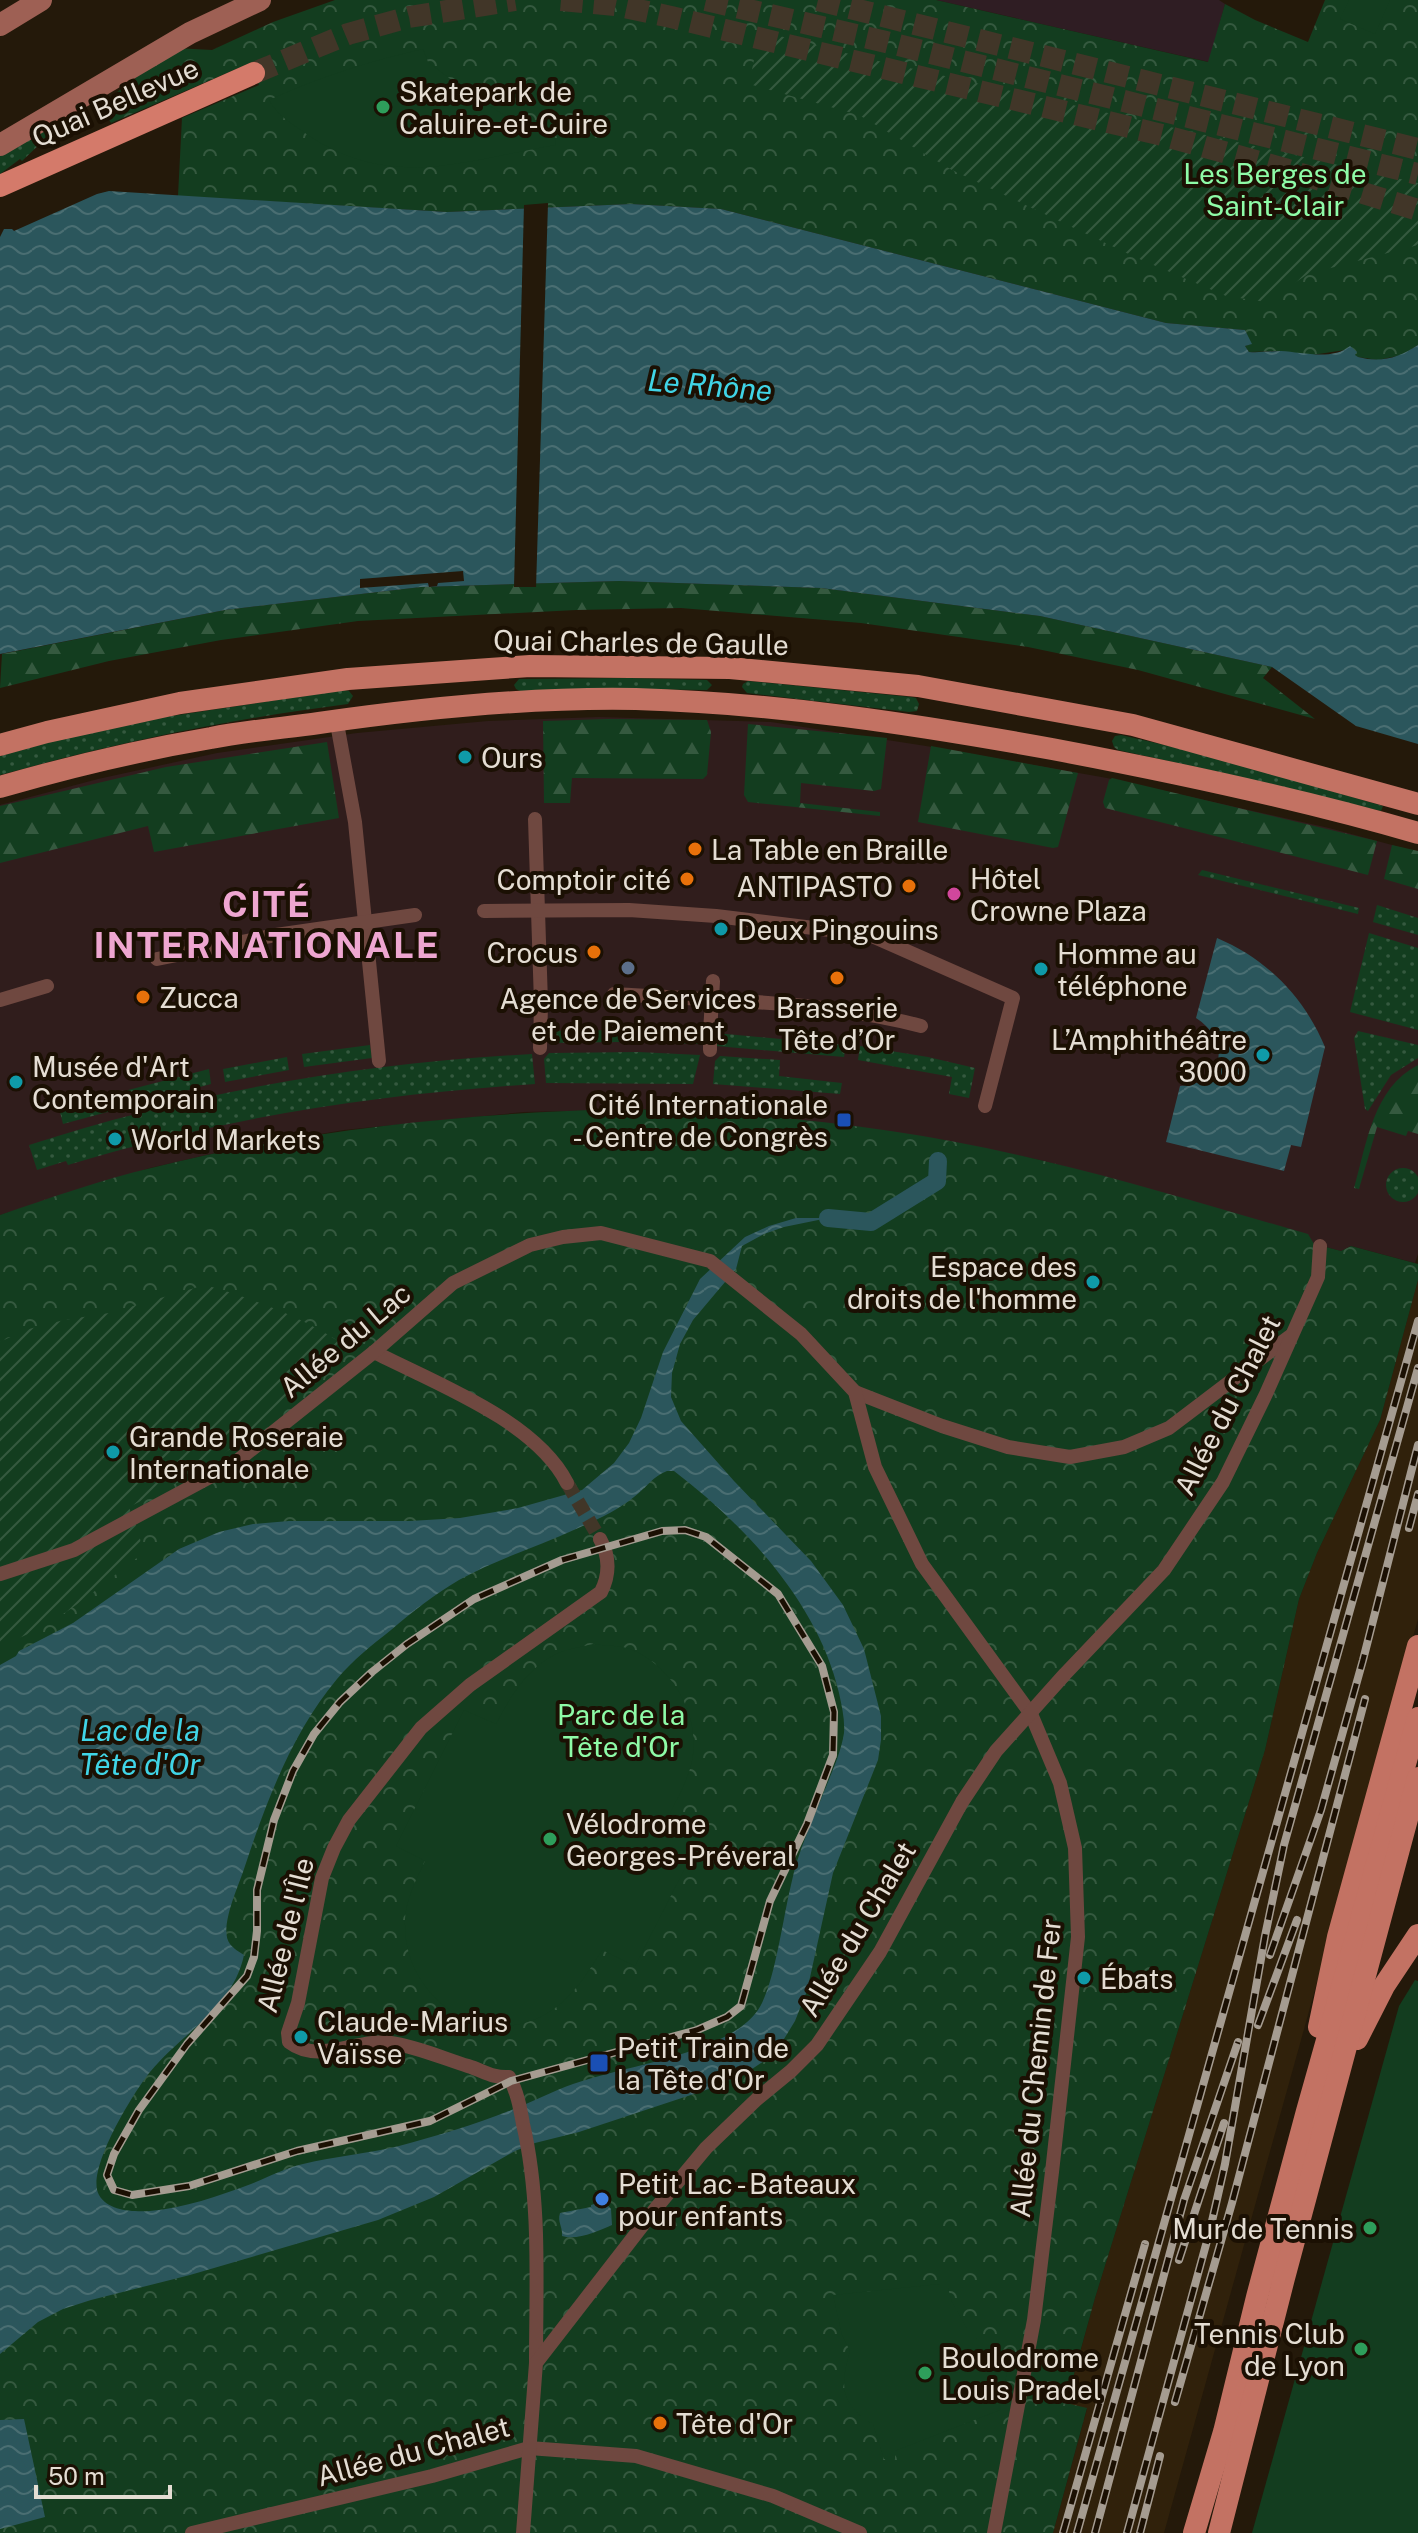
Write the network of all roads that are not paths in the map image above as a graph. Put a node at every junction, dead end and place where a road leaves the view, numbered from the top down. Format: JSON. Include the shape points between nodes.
{"nodes":[{"id":1,"x":41,"y":0,"type":"edge"},
{"id":2,"x":260,"y":0,"type":"edge"},
{"id":3,"x":0,"y":25,"type":"edge"},
{"id":4,"x":254,"y":73,"type":"tunnel mouth"},
{"id":5,"x":0,"y":145,"type":"edge"},
{"id":6,"x":0,"y":186,"type":"edge"},
{"id":7,"x":338,"y":729,"type":"dead end"},
{"id":8,"x":0,"y":745,"type":"edge"},
{"id":9,"x":0,"y":787,"type":"edge"},
{"id":10,"x":1418,"y":804,"type":"edge"},
{"id":11,"x":535,"y":819,"type":"dead end"},
{"id":12,"x":1418,"y":833,"type":"edge"},
{"id":13,"x":538,"y":909,"type":"junction"},
{"id":14,"x":484,"y":911,"type":"dead end"},
{"id":15,"x":415,"y":915,"type":"dead end"},
{"id":16,"x":364,"y":922,"type":"junction"},
{"id":17,"x":157,"y":959,"type":"dead end"},
{"id":18,"x":713,"y":981,"type":"dead end"},
{"id":19,"x":47,"y":986,"type":"dead end"},
{"id":20,"x":614,"y":994,"type":"dead end"},
{"id":21,"x":0,"y":1000,"type":"edge"},
{"id":22,"x":921,"y":1026,"type":"dead end"},
{"id":23,"x":983,"y":1044,"type":"dead end"},
{"id":24,"x":540,"y":1048,"type":"dead end"},
{"id":25,"x":999,"y":1048,"type":"junction"},
{"id":26,"x":710,"y":1050,"type":"dead end"},
{"id":27,"x":379,"y":1061,"type":"dead end"},
{"id":28,"x":985,"y":1106,"type":"dead end"},
{"id":29,"x":1320,"y":1246,"type":"dead end"},
{"id":30,"x":734,"y":1279,"type":"joint"},
{"id":31,"x":1293,"y":1335,"type":"junction"},
{"id":32,"x":374,"y":1352,"type":"junction"},
{"id":33,"x":855,"y":1392,"type":"junction"},
{"id":34,"x":567,"y":1483,"type":"tunnel mouth"},
{"id":35,"x":600,"y":1539,"type":"tunnel mouth"},
{"id":36,"x":0,"y":1574,"type":"edge"},
{"id":37,"x":1418,"y":1646,"type":"edge"},
{"id":38,"x":1031,"y":1714,"type":"junction"},
{"id":39,"x":1418,"y":1718,"type":"edge"},
{"id":40,"x":1418,"y":1778,"type":"edge"},
{"id":41,"x":1418,"y":1935,"type":"edge"},
{"id":42,"x":1340,"y":2072,"type":"junction"},
{"id":43,"x":1307,"y":2111,"type":"junction"},
{"id":44,"x":536,"y":2363,"type":"junction"},
{"id":45,"x":529,"y":2448,"type":"junction"},
{"id":46,"x":192,"y":2533,"type":"edge"},
{"id":47,"x":523,"y":2533,"type":"edge"},
{"id":48,"x":860,"y":2533,"type":"edge"},
{"id":49,"x":994,"y":2533,"type":"edge"},
{"id":50,"x":1194,"y":2533,"type":"edge"},
{"id":51,"x":1219,"y":2533,"type":"edge"}],
"edges":[{"from":1,"to":3,"type":"main road"},
{"from":2,"to":5,"type":"main road","via":[[190,33]]},
{"from":4,"to":6,"type":"highway","name":"Quai Bellevue"},
{"from":7,"to":16,"type":"street","via":[[355,822]]},
{"from":8,"to":10,"type":"main road","name":"Quai Charles de Gaulle","via":[[180,703],[348,679],[530,666],[730,668],[918,686],[1120,722]]},
{"from":9,"to":12,"type":"main road","name":"Quai Charles de Gaulle","via":[[210,738],[369,715],[473,704],[632,699],[732,704],[924,726],[1126,763]]},
{"from":11,"to":13,"type":"street"},
{"from":13,"to":14,"type":"street"},
{"from":13,"to":24,"type":"street"},
{"from":13,"to":25,"type":"street","via":[[716,916],[870,935],[1013,998]]},
{"from":15,"to":16,"type":"street"},
{"from":16,"to":17,"type":"street"},
{"from":16,"to":27,"type":"street"},
{"from":18,"to":26,"type":"street","bridge":true},
{"from":19,"to":21,"type":"street"},
{"from":20,"to":22,"type":"street","via":[[801,1006]]},
{"from":23,"to":25,"type":"street"},
{"from":25,"to":28,"type":"street"},
{"from":29,"to":31,"type":"street","name":"Allée du Chalet","via":[[1318,1277]]},
{"from":30,"to":32,"type":"street","name":"Allée du Lac","via":[[710,1261],[601,1233],[563,1237],[530,1245],[453,1283]]},
{"from":30,"to":33,"type":"street","name":"Allée du Chemin de Fer","via":[[801,1334]]},
{"from":31,"to":33,"type":"street","via":[[1169,1428],[1124,1447],[1070,1457],[1008,1447]]},
{"from":31,"to":38,"type":"street","name":"Allée du Chalet","via":[[1223,1482],[1193,1529],[1164,1570]]},
{"from":32,"to":34,"type":"street","via":[[514,1427],[549,1456]]},
{"from":32,"to":36,"type":"street","name":"Allée du Lac","via":[[232,1465],[74,1550]]},
{"from":33,"to":38,"type":"street","name":"Allée du Chemin de Fer","via":[[875,1467],[922,1564]]},
{"from":35,"to":44,"type":"street","name":"Allée de l'Île","via":[[607,1552],[608,1579],[601,1592],[470,1685],[421,1728],[349,1820],[322,1878],[288,2033],[289,2042],[300,2050],[391,2043],[495,2078],[509,2077],[531,2156]]},
{"from":37,"to":43,"type":"main road","via":[[1335,1950]]},
{"from":38,"to":44,"type":"street","name":"Allée du Chalet","via":[[996,1751],[962,1802],[880,1952],[817,2045],[706,2148]]},
{"from":38,"to":49,"type":"street","name":"Allée du Chemin de Fer","via":[[1060,1783],[1075,1848],[1078,1937],[1034,2320]]},
{"from":39,"to":43,"type":"main road"},
{"from":40,"to":42,"type":"main road"},
{"from":41,"to":42,"type":"main road","via":[[1384,1986]]},
{"from":42,"to":51,"type":"main road"},
{"from":43,"to":50,"type":"main road"},
{"from":44,"to":45,"type":"street","name":"Allée du Chalet"},
{"from":45,"to":46,"type":"street","name":"Allée du Chalet"},
{"from":45,"to":47,"type":"street"},
{"from":45,"to":48,"type":"street","via":[[636,2456],[773,2496]]}]}
